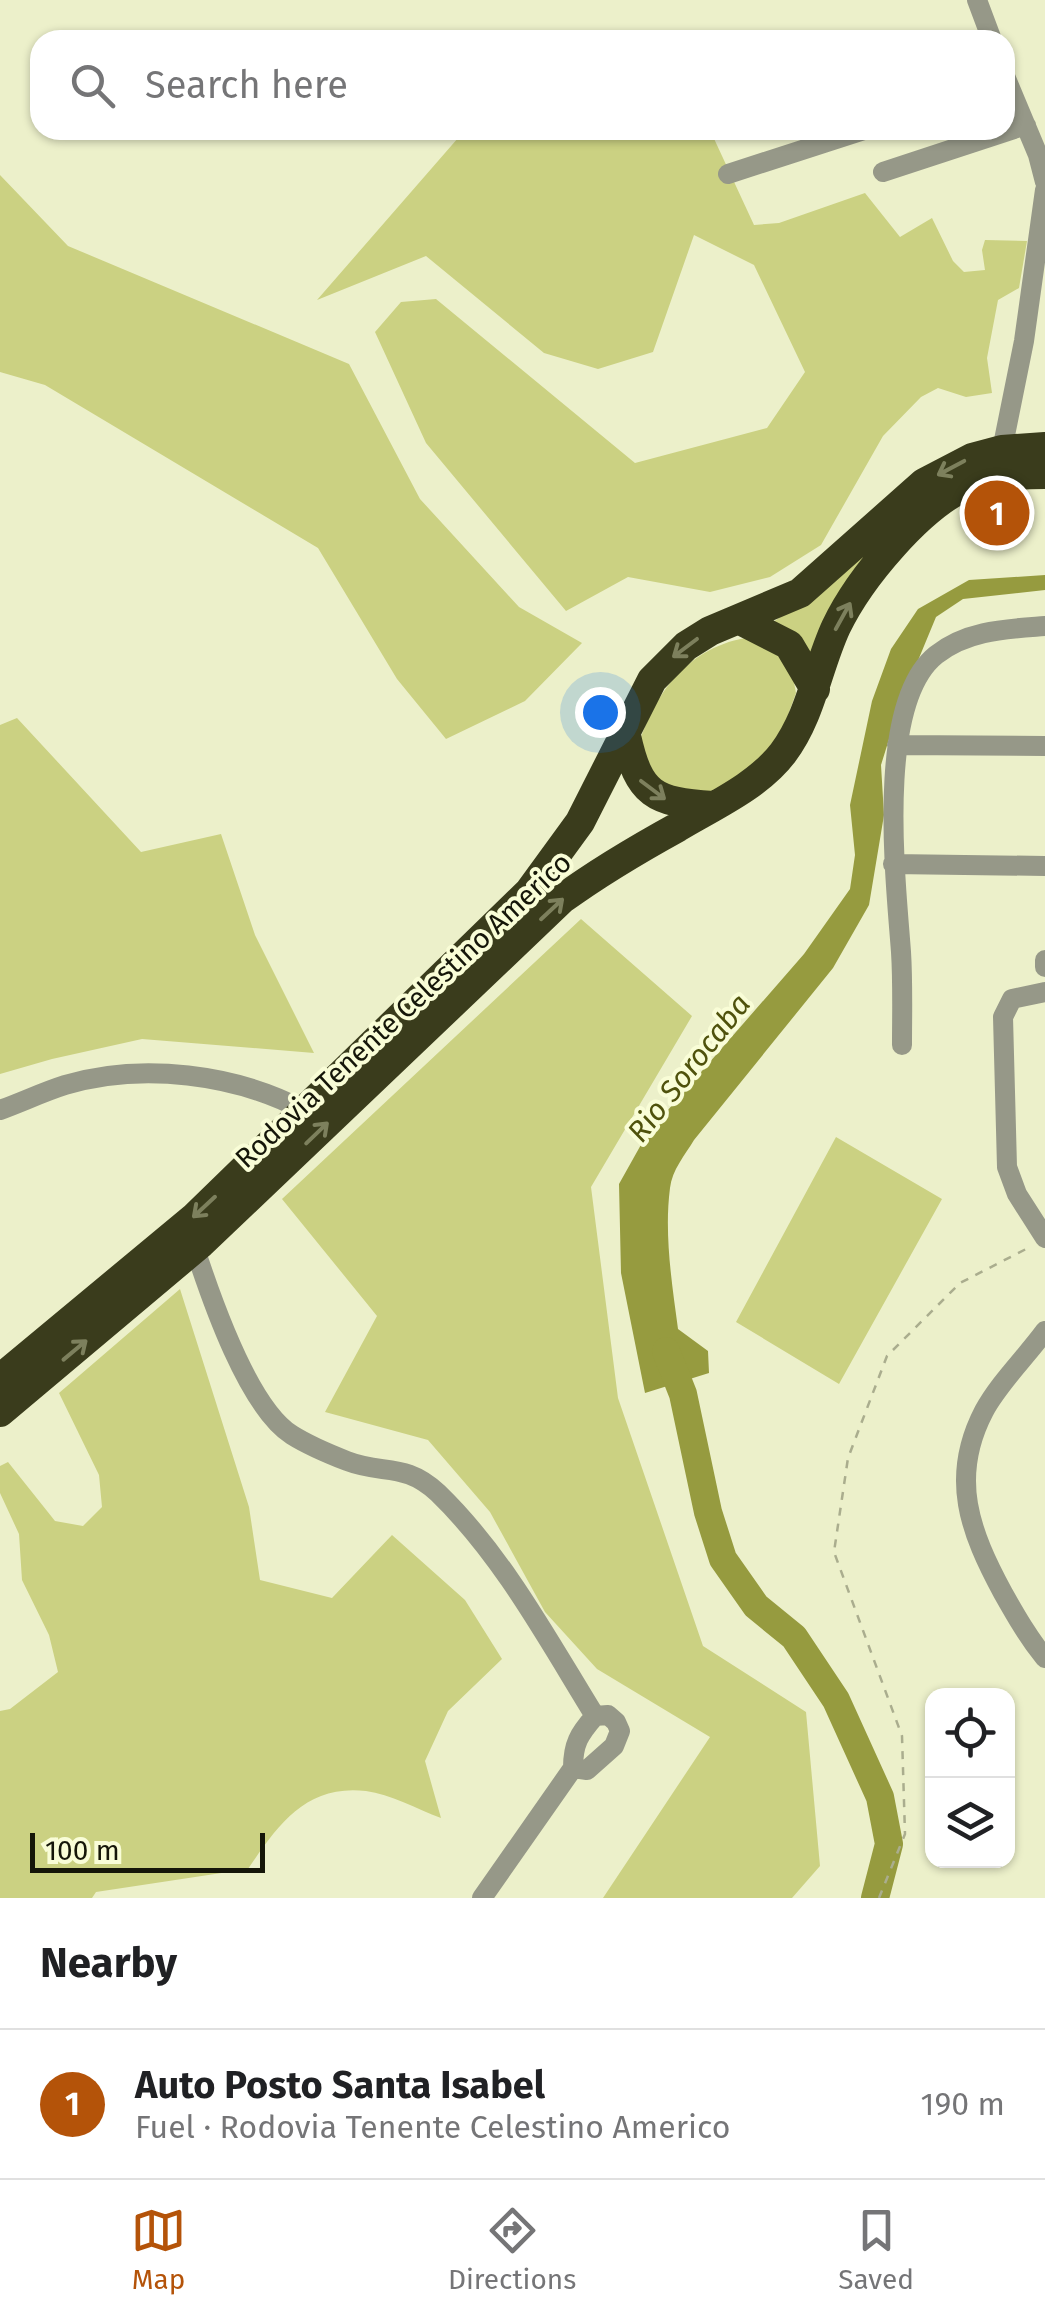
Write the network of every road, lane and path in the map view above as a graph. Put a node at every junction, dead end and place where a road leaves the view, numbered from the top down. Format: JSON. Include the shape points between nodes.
{"nodes":[{"id":1,"x":977,"y":0,"type":"edge"},
{"id":2,"x":988,"y":30,"type":"edge"},
{"id":3,"x":1015,"y":101,"type":"edge"},
{"id":4,"x":1026,"y":125,"type":"junction"},
{"id":5,"x":1015,"y":129,"type":"edge"},
{"id":6,"x":833,"y":140,"type":"edge"},
{"id":7,"x":980,"y":140,"type":"edge"},
{"id":8,"x":883,"y":172,"type":"dead end"},
{"id":9,"x":728,"y":174,"type":"dead end"},
{"id":10,"x":1045,"y":186,"type":"edge"},
{"id":11,"x":1045,"y":447,"type":"edge"},
{"id":12,"x":1002,"y":450,"type":"junction"},
{"id":13,"x":1045,"y":474,"type":"edge"},
{"id":14,"x":740,"y":620,"type":"junction"},
{"id":15,"x":1045,"y":626,"type":"edge"},
{"id":16,"x":815,"y":689,"type":"junction"},
{"id":17,"x":626,"y":736,"type":"junction"},
{"id":18,"x":897,"y":745,"type":"junction"},
{"id":19,"x":1045,"y":746,"type":"edge"},
{"id":20,"x":713,"y":806,"type":"junction"},
{"id":21,"x":894,"y":864,"type":"junction"},
{"id":22,"x":1045,"y":866,"type":"edge"},
{"id":23,"x":1045,"y":992,"type":"edge"},
{"id":24,"x":902,"y":1044,"type":"dead end"},
{"id":25,"x":0,"y":1110,"type":"edge"},
{"id":26,"x":305,"y":1112,"type":"junction"},
{"id":27,"x":1036,"y":1243,"type":"edge"},
{"id":28,"x":195,"y":1249,"type":"junction"},
{"id":29,"x":1045,"y":1331,"type":"edge"},
{"id":30,"x":39,"y":1348,"type":"junction"},
{"id":31,"x":0,"y":1362,"type":"edge"},
{"id":32,"x":0,"y":1379,"type":"edge"},
{"id":33,"x":0,"y":1412,"type":"edge"},
{"id":34,"x":1045,"y":1658,"type":"edge"},
{"id":35,"x":595,"y":1716,"type":"junction"},
{"id":36,"x":573,"y":1768,"type":"junction"},
{"id":37,"x":482,"y":1898,"type":"edge"},
{"id":38,"x":879,"y":1898,"type":"edge"}],
"edges":[{"from":1,"to":2,"type":"street"},
{"from":3,"to":4,"type":"street"},
{"from":4,"to":5,"type":"street"},
{"from":4,"to":10,"type":"street"},
{"from":6,"to":9,"type":"street"},
{"from":7,"to":8,"type":"street"},
{"from":10,"to":12,"type":"street"},
{"from":11,"to":12,"type":"highway","name":"Rodovia Tenente Celestino Americo"},
{"from":12,"to":14,"type":"highway","name":"Rodovia Tenente Celestino Americo","one_way":true,"via":[[924,483],[800,594]]},
{"from":16,"to":13,"type":"highway","name":"Rodovia Tenente Celestino Americo","one_way":true,"via":[[856,593],[919,520],[971,484]]},
{"from":14,"to":16,"type":"highway","via":[[789,645]]},
{"from":14,"to":17,"type":"highway","name":"Rodovia Tenente Celestino Americo","one_way":true,"via":[[710,631],[668,662],[652,680]]},
{"from":15,"to":18,"type":"street","via":[[956,640],[931,658],[912,692]]},
{"from":16,"to":20,"type":"highway","name":"Rodovia Tenente Celestino Americo","via":[[784,752]]},
{"from":17,"to":20,"type":"highway","one_way":true,"via":[[634,770],[655,796]]},
{"from":17,"to":26,"type":"highway","name":"Rodovia Tenente Celestino Americo","via":[[580,822],[529,892]]},
{"from":18,"to":19,"type":"street"},
{"from":18,"to":21,"type":"street"},
{"from":28,"to":20,"type":"highway","name":"Rodovia Tenente Celestino Americo","one_way":true,"via":[[562,899]]},
{"from":21,"to":22,"type":"street"},
{"from":21,"to":24,"type":"street"},
{"from":23,"to":27,"type":"street","via":[[1012,998],[1003,1017],[1007,1167]]},
{"from":25,"to":26,"type":"street","via":[[115,1074],[201,1076],[276,1096]]},
{"from":26,"to":30,"type":"highway","name":"Rodovia Tenente Celestino Americo","one_way":true,"via":[[195,1217]]},
{"from":27,"to":38,"type":"path","via":[[960,1283],[887,1356],[848,1458],[834,1552],[902,1736],[906,1834]]},
{"from":33,"to":28,"type":"highway","name":"Rodovia Tenente Celestino Americo","one_way":true},
{"from":28,"to":35,"type":"street","via":[[234,1351],[275,1421],[351,1462],[398,1469],[437,1493],[488,1550]]},
{"from":29,"to":34,"type":"street","via":[[984,1410],[964,1468],[966,1506],[982,1554]]},
{"from":30,"to":31,"type":"street"},
{"from":30,"to":32,"type":"highway","name":"Rodovia Tenente Celestino Americo"},
{"from":35,"to":36,"type":"street","via":[[573,1747]]},
{"from":35,"to":36,"type":"street","via":[[616,1722],[614,1746],[587,1770]]},
{"from":36,"to":37,"type":"street"}]}
